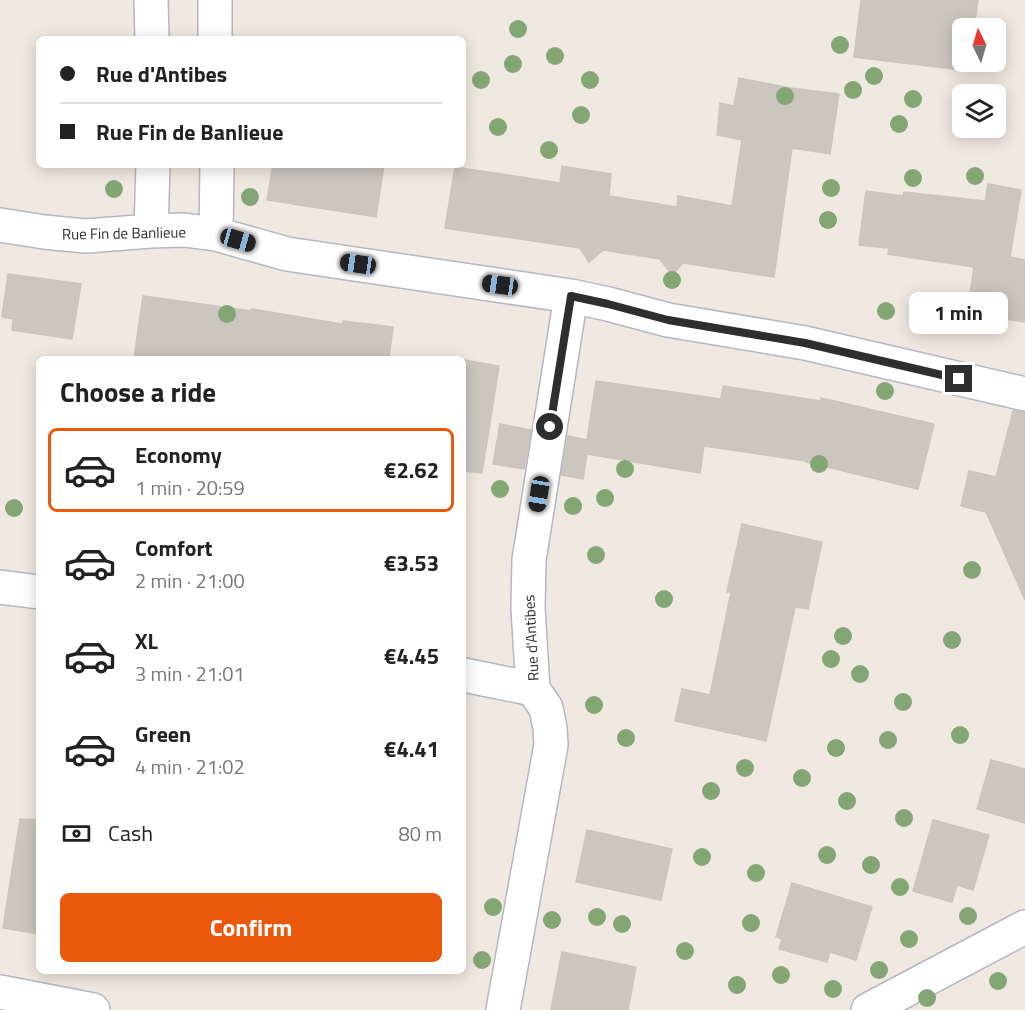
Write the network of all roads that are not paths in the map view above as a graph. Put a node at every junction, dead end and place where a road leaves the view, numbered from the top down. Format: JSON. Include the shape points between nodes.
{"nodes":[{"id":1,"x":151,"y":0,"type":"edge"},
{"id":2,"x":215,"y":0,"type":"edge"},
{"id":3,"x":152,"y":36,"type":"edge"},
{"id":4,"x":215,"y":36,"type":"edge"},
{"id":5,"x":153,"y":168,"type":"edge"},
{"id":6,"x":217,"y":168,"type":"edge"},
{"id":7,"x":0,"y":225,"type":"edge"},
{"id":8,"x":151,"y":231,"type":"junction"},
{"id":9,"x":216,"y":234,"type":"junction"},
{"id":10,"x":571,"y":296,"type":"junction"},
{"id":11,"x":1025,"y":394,"type":"edge"},
{"id":12,"x":0,"y":587,"type":"edge"},
{"id":13,"x":36,"y":592,"type":"edge"},
{"id":14,"x":466,"y":675,"type":"edge"},
{"id":15,"x":533,"y":688,"type":"junction"},
{"id":16,"x":1025,"y":927,"type":"edge"},
{"id":17,"x":0,"y":992,"type":"edge"},
{"id":18,"x":93,"y":1010,"type":"edge"},
{"id":19,"x":503,"y":1010,"type":"edge"},
{"id":20,"x":867,"y":1010,"type":"edge"}],
"edges":[{"from":1,"to":3,"type":"street"},
{"from":2,"to":4,"type":"street"},
{"from":5,"to":8,"type":"street"},
{"from":6,"to":9,"type":"street"},
{"from":7,"to":8,"type":"street","name":"Rue Fin de Banlieue","via":[[86,236]]},
{"from":8,"to":9,"type":"street","name":"Rue Fin de Banlieue"},
{"from":9,"to":10,"type":"street","name":"Rue Fin de Banlieue","via":[[287,254]]},
{"from":10,"to":11,"type":"street","name":"Rue Fin de Banlieue","via":[[668,320],[805,343]]},
{"from":10,"to":15,"type":"street","name":"Rue d'Antibes","via":[[529,560]]},
{"from":12,"to":13,"type":"street"},
{"from":14,"to":15,"type":"street"},
{"from":15,"to":19,"type":"street","name":"Rue d'Antibes","via":[[546,708],[551,745]]},
{"from":16,"to":20,"type":"street"},
{"from":17,"to":18,"type":"street"}]}
